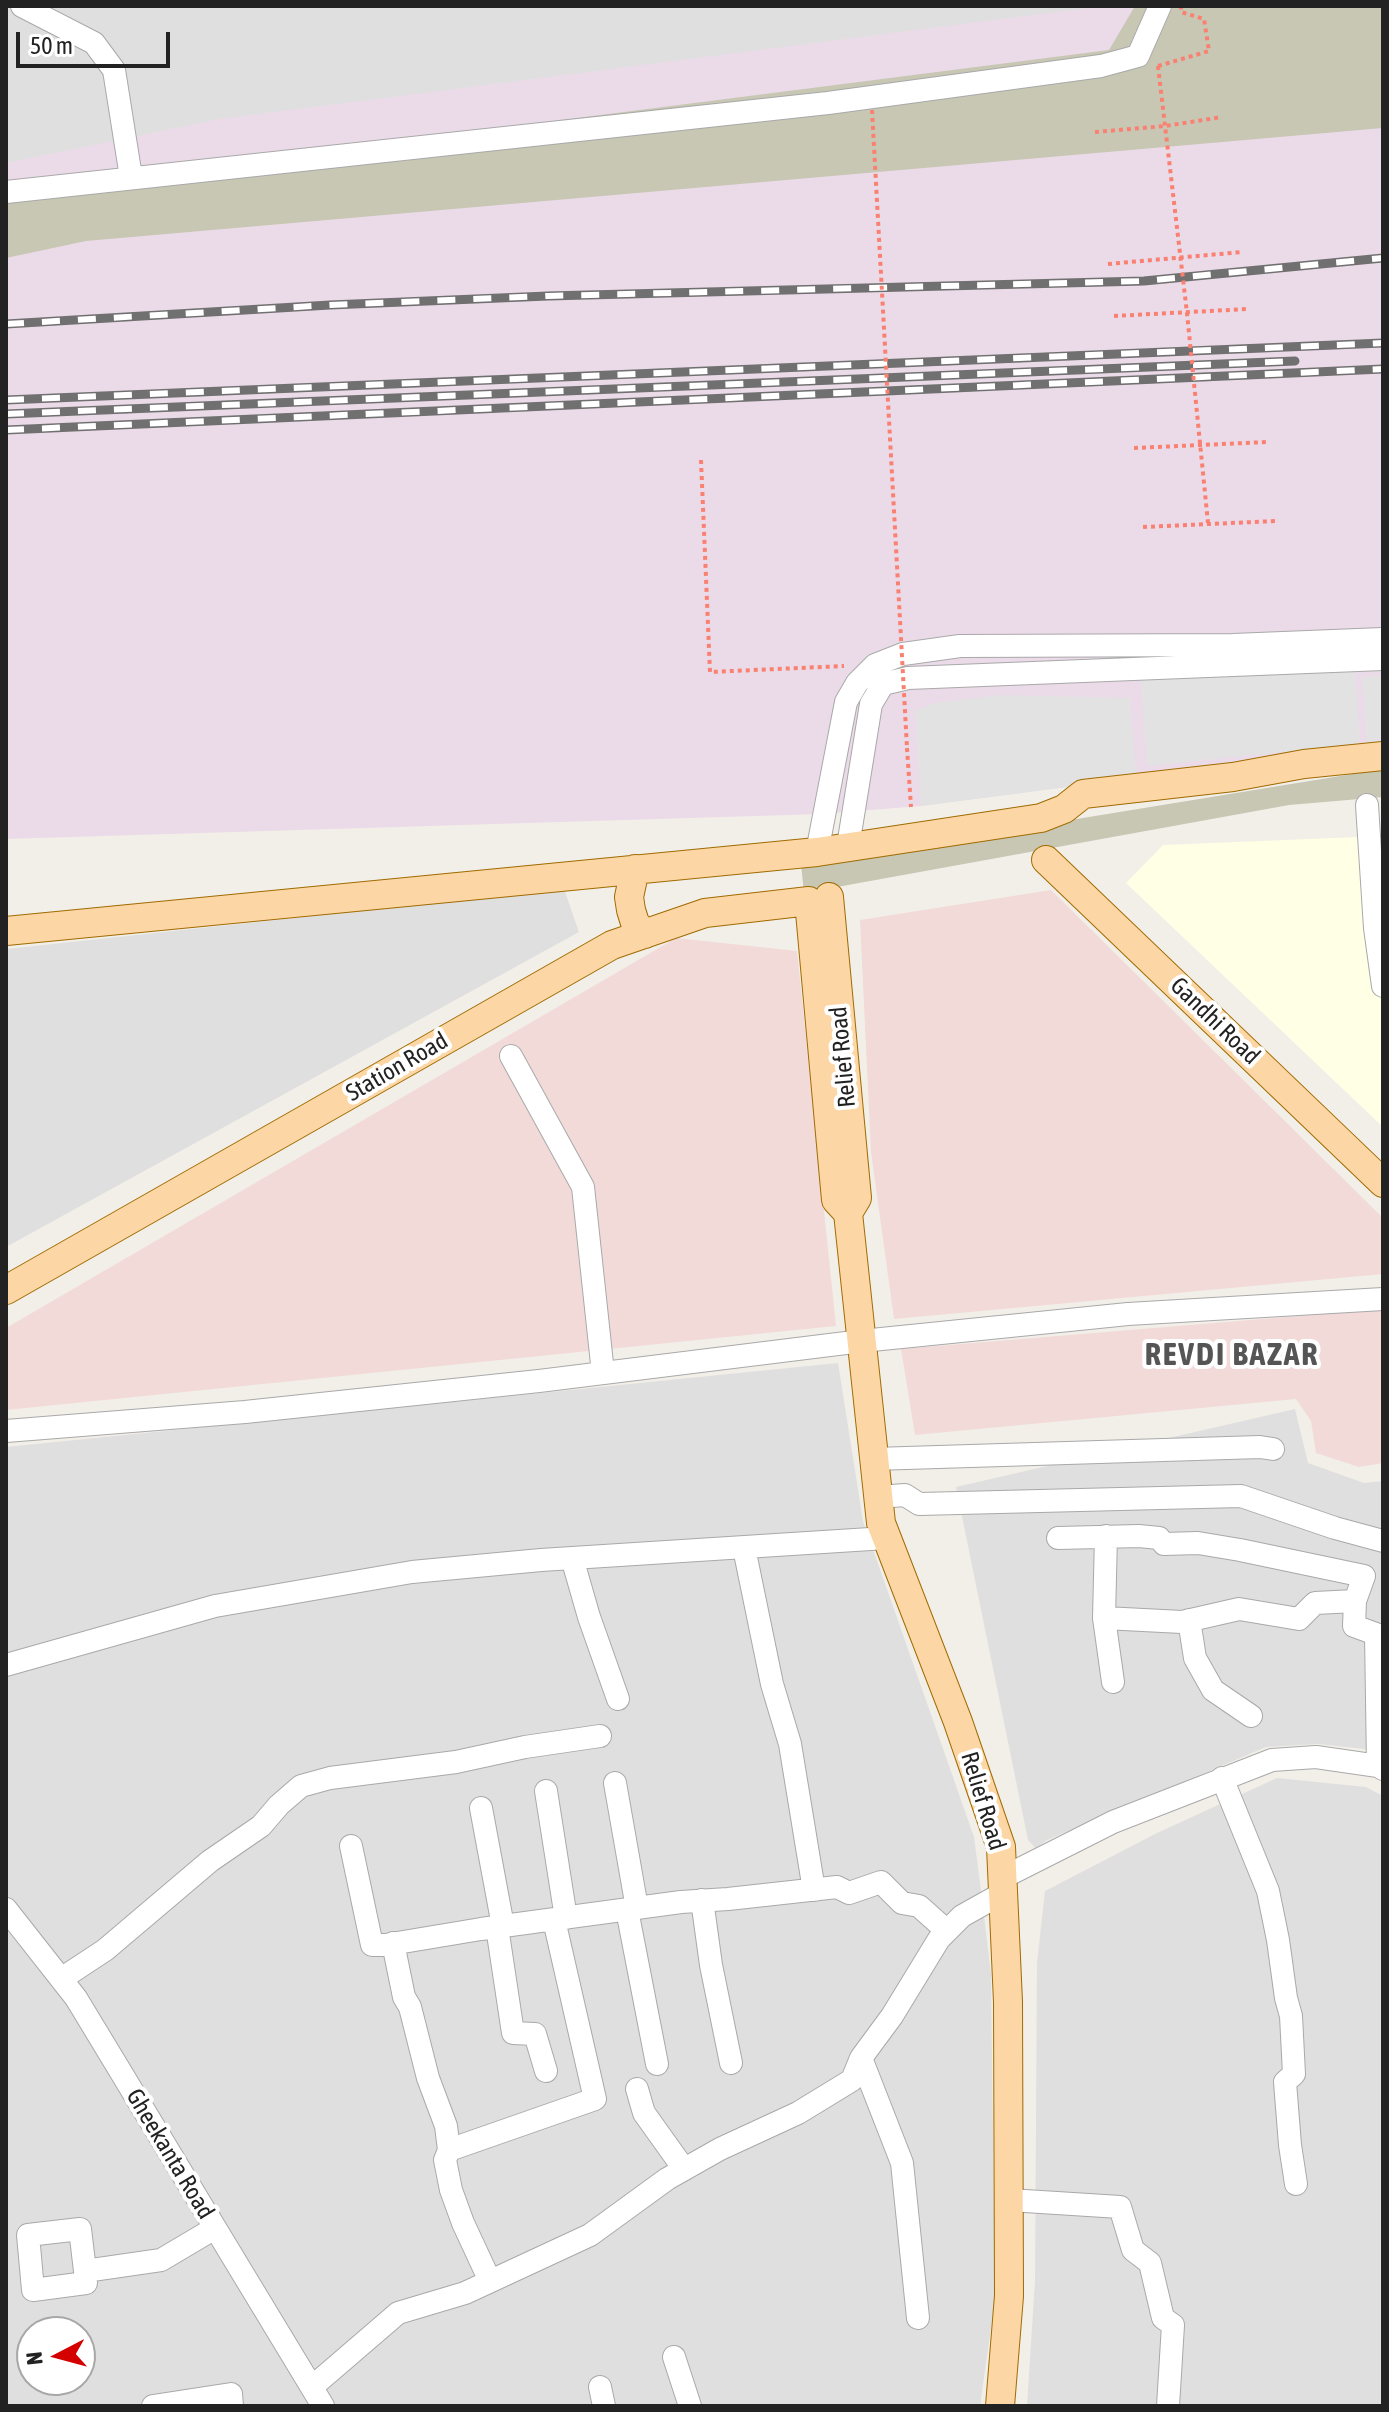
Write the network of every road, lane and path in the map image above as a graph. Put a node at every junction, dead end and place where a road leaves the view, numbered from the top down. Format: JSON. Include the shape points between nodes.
{"nodes":[{"id":1,"x":22,"y":6,"type":"edge"},
{"id":2,"x":1160,"y":6,"type":"edge"},
{"id":3,"x":1180,"y":6,"type":"edge"},
{"id":4,"x":872,"y":110,"type":"dead end"},
{"id":5,"x":1222,"y":117,"type":"dead end"},
{"id":6,"x":1165,"y":126,"type":"junction"},
{"id":7,"x":1095,"y":132,"type":"dead end"},
{"id":8,"x":131,"y":177,"type":"junction"},
{"id":9,"x":6,"y":192,"type":"edge"},
{"id":10,"x":1242,"y":252,"type":"dead end"},
{"id":11,"x":1180,"y":257,"type":"junction"},
{"id":12,"x":1108,"y":264,"type":"dead end"},
{"id":13,"x":1248,"y":309,"type":"dead end"},
{"id":14,"x":1187,"y":313,"type":"junction"},
{"id":15,"x":1114,"y":316,"type":"dead end"},
{"id":16,"x":1267,"y":442,"type":"dead end"},
{"id":17,"x":1200,"y":445,"type":"junction"},
{"id":18,"x":1134,"y":448,"type":"dead end"},
{"id":19,"x":701,"y":460,"type":"dead end"},
{"id":20,"x":1276,"y":521,"type":"dead end"},
{"id":21,"x":1208,"y":523,"type":"junction"},
{"id":22,"x":1143,"y":527,"type":"dead end"},
{"id":23,"x":1383,"y":639,"type":"edge"},
{"id":24,"x":1383,"y":659,"type":"edge"},
{"id":25,"x":875,"y":665,"type":"junction"},
{"id":26,"x":1383,"y":756,"type":"edge"},
{"id":27,"x":1367,"y":805,"type":"dead end"},
{"id":28,"x":911,"y":807,"type":"dead end"},
{"id":29,"x":848,"y":846,"type":"junction"},
{"id":30,"x":817,"y":852,"type":"junction"},
{"id":31,"x":1046,"y":860,"type":"dead end"},
{"id":32,"x":635,"y":869,"type":"junction"},
{"id":33,"x":819,"y":899,"type":"joint"},
{"id":34,"x":6,"y":931,"type":"edge"},
{"id":35,"x":645,"y":934,"type":"junction"},
{"id":36,"x":1383,"y":986,"type":"edge"},
{"id":37,"x":511,"y":1056,"type":"dead end"},
{"id":38,"x":1383,"y":1183,"type":"edge"},
{"id":39,"x":6,"y":1290,"type":"edge"},
{"id":40,"x":1383,"y":1299,"type":"edge"},
{"id":41,"x":862,"y":1341,"type":"junction"},
{"id":42,"x":603,"y":1373,"type":"junction"},
{"id":43,"x":6,"y":1431,"type":"edge"},
{"id":44,"x":1273,"y":1449,"type":"dead end"},
{"id":45,"x":874,"y":1459,"type":"junction"},
{"id":46,"x":878,"y":1497,"type":"junction"},
{"id":47,"x":1106,"y":1536,"type":"junction"},
{"id":48,"x":886,"y":1538,"type":"junction"},
{"id":49,"x":1058,"y":1538,"type":"dead end"},
{"id":50,"x":1383,"y":1541,"type":"edge"},
{"id":51,"x":744,"y":1548,"type":"junction"},
{"id":52,"x":572,"y":1558,"type":"junction"},
{"id":53,"x":1355,"y":1601,"type":"junction"},
{"id":54,"x":1104,"y":1618,"type":"junction"},
{"id":55,"x":1189,"y":1620,"type":"junction"},
{"id":56,"x":6,"y":1665,"type":"edge"},
{"id":57,"x":1113,"y":1682,"type":"dead end"},
{"id":58,"x":618,"y":1699,"type":"dead end"},
{"id":59,"x":1251,"y":1716,"type":"dead end"},
{"id":60,"x":600,"y":1736,"type":"dead end"},
{"id":61,"x":1380,"y":1768,"type":"edge"},
{"id":62,"x":1222,"y":1778,"type":"junction"},
{"id":63,"x":615,"y":1783,"type":"dead end"},
{"id":64,"x":546,"y":1791,"type":"dead end"},
{"id":65,"x":481,"y":1808,"type":"dead end"},
{"id":66,"x":351,"y":1846,"type":"dead end"},
{"id":67,"x":1002,"y":1886,"type":"junction"},
{"id":68,"x":814,"y":1890,"type":"junction"},
{"id":69,"x":702,"y":1900,"type":"junction"},
{"id":70,"x":632,"y":1909,"type":"junction"},
{"id":71,"x":560,"y":1919,"type":"junction"},
{"id":72,"x":10,"y":1921,"type":"edge"},
{"id":73,"x":500,"y":1926,"type":"junction"},
{"id":74,"x":947,"y":1931,"type":"junction"},
{"id":75,"x":393,"y":1943,"type":"junction"},
{"id":76,"x":61,"y":1979,"type":"junction"},
{"id":77,"x":861,"y":2058,"type":"junction"},
{"id":78,"x":731,"y":2063,"type":"dead end"},
{"id":79,"x":657,"y":2064,"type":"dead end"},
{"id":80,"x":546,"y":2071,"type":"dead end"},
{"id":81,"x":637,"y":2089,"type":"dead end"},
{"id":82,"x":449,"y":2150,"type":"junction"},
{"id":83,"x":684,"y":2169,"type":"junction"},
{"id":84,"x":1296,"y":2184,"type":"dead end"},
{"id":85,"x":1009,"y":2200,"type":"junction"},
{"id":86,"x":215,"y":2228,"type":"junction"},
{"id":87,"x":85,"y":2271,"type":"dead end"},
{"id":88,"x":490,"y":2281,"type":"junction"},
{"id":89,"x":918,"y":2318,"type":"dead end"},
{"id":90,"x":674,"y":2357,"type":"dead end"},
{"id":91,"x":318,"y":2397,"type":"edge"},
{"id":92,"x":153,"y":2406,"type":"edge"},
{"id":93,"x":232,"y":2406,"type":"edge"},
{"id":94,"x":690,"y":2406,"type":"edge"},
{"id":95,"x":1000,"y":2406,"type":"edge"},
{"id":96,"x":1168,"y":2406,"type":"edge"}],
"edges":[{"from":1,"to":8,"type":"street","via":[[94,43],[114,70]]},
{"from":2,"to":8,"type":"street","via":[[1138,56],[1101,66],[828,103]]},
{"from":3,"to":6,"type":"path","bridge":true,"via":[[1181,12],[1204,19],[1209,51],[1158,66]]},
{"from":4,"to":28,"type":"path","bridge":true},
{"from":5,"to":6,"type":"path"},
{"from":6,"to":7,"type":"path"},
{"from":6,"to":11,"type":"path","bridge":true},
{"from":8,"to":9,"type":"street"},
{"from":10,"to":11,"type":"path"},
{"from":11,"to":12,"type":"path"},
{"from":11,"to":14,"type":"path","bridge":true},
{"from":13,"to":14,"type":"path"},
{"from":14,"to":15,"type":"path"},
{"from":14,"to":17,"type":"path","bridge":true},
{"from":16,"to":17,"type":"path"},
{"from":17,"to":18,"type":"path"},
{"from":17,"to":21,"type":"path","bridge":true},
{"from":19,"to":25,"type":"path","via":[[710,672]]},
{"from":20,"to":21,"type":"path"},
{"from":21,"to":22,"type":"path"},
{"from":23,"to":25,"type":"street","via":[[960,646],[903,654]]},
{"from":24,"to":29,"type":"street","via":[[908,678],[883,684],[871,704]]},
{"from":25,"to":30,"type":"street","via":[[846,702]]},
{"from":26,"to":29,"type":"main road","via":[[1083,794],[1041,818]]},
{"from":27,"to":36,"type":"street"},
{"from":29,"to":30,"type":"main road"},
{"from":30,"to":32,"type":"main road"},
{"from":31,"to":38,"type":"main road","name":"Gandhi Road"},
{"from":32,"to":34,"type":"main road"},
{"from":32,"to":35,"type":"main road","via":[[631,910]]},
{"from":33,"to":35,"type":"main road","name":"Station Road","via":[[705,913]]},
{"from":33,"to":41,"type":"main road","name":"Relief Road","via":[[857,1198],[848,1213]]},
{"from":35,"to":39,"type":"main road","name":"Station Road","via":[[612,945]]},
{"from":37,"to":42,"type":"street","via":[[583,1187]]},
{"from":40,"to":41,"type":"street","via":[[1128,1314]]},
{"from":41,"to":42,"type":"street"},
{"from":41,"to":45,"type":"main road","name":"Relief Road"},
{"from":42,"to":43,"type":"street","via":[[245,1412]]},
{"from":44,"to":45,"type":"street"},
{"from":45,"to":46,"type":"main road","name":"Relief Road"},
{"from":46,"to":48,"type":"main road","name":"Relief Road"},
{"from":46,"to":50,"type":"street","via":[[905,1495],[919,1504],[1241,1496]]},
{"from":47,"to":49,"type":"street"},
{"from":47,"to":53,"type":"street","via":[[1198,1543],[1364,1576]]},
{"from":47,"to":54,"type":"street"},
{"from":48,"to":51,"type":"street"},
{"from":48,"to":67,"type":"main road","name":"Relief Road","via":[[1001,1847]]},
{"from":51,"to":52,"type":"street"},
{"from":51,"to":68,"type":"street","via":[[790,1744]]},
{"from":52,"to":56,"type":"street","via":[[412,1572],[215,1606]]},
{"from":52,"to":58,"type":"street"},
{"from":53,"to":55,"type":"street","via":[[1315,1603],[1299,1619],[1239,1609]]},
{"from":53,"to":61,"type":"street","via":[[1354,1626],[1376,1634]]},
{"from":54,"to":55,"type":"street"},
{"from":54,"to":57,"type":"street"},
{"from":55,"to":59,"type":"street","via":[[1195,1658],[1213,1690]]},
{"from":60,"to":76,"type":"street","via":[[301,1786],[261,1826]]},
{"from":61,"to":62,"type":"street","via":[[1316,1757],[1272,1760]]},
{"from":62,"to":67,"type":"street","via":[[1113,1822]]},
{"from":62,"to":84,"type":"street","via":[[1268,1891],[1278,1940],[1291,2016],[1294,2074],[1285,2082]]},
{"from":63,"to":70,"type":"street"},
{"from":64,"to":71,"type":"street"},
{"from":65,"to":73,"type":"street"},
{"from":66,"to":75,"type":"street","via":[[372,1945]]},
{"from":67,"to":74,"type":"street"},
{"from":67,"to":85,"type":"main road","name":"Relief Road"},
{"from":68,"to":69,"type":"street"},
{"from":68,"to":74,"type":"street","via":[[837,1887],[849,1893],[881,1882],[902,1903],[919,1906]]},
{"from":69,"to":70,"type":"street"},
{"from":69,"to":78,"type":"street"},
{"from":70,"to":71,"type":"street"},
{"from":70,"to":79,"type":"street"},
{"from":71,"to":73,"type":"street"},
{"from":71,"to":82,"type":"street","via":[[595,2099]]},
{"from":72,"to":76,"type":"street","name":"Gheekanta Road"},
{"from":73,"to":75,"type":"street"},
{"from":73,"to":80,"type":"street","via":[[513,2033],[535,2034]]},
{"from":74,"to":77,"type":"street"},
{"from":75,"to":82,"type":"street"},
{"from":76,"to":86,"type":"street","name":"Gheekanta Road"},
{"from":77,"to":83,"type":"street","via":[[852,2080]]},
{"from":77,"to":89,"type":"street","via":[[902,2163]]},
{"from":81,"to":83,"type":"street","via":[[644,2113]]},
{"from":82,"to":88,"type":"street","via":[[445,2160],[451,2190]]},
{"from":83,"to":88,"type":"street","via":[[590,2235]]},
{"from":85,"to":95,"type":"main road","name":"Relief Road","via":[[1009,2296]]},
{"from":85,"to":96,"type":"street","via":[[1120,2207],[1133,2250],[1150,2263],[1163,2318],[1173,2325]]},
{"from":86,"to":87,"type":"street","via":[[161,2260]]},
{"from":86,"to":91,"type":"street","name":"Gheekanta Road"},
{"from":88,"to":91,"type":"street","via":[[398,2313]]},
{"from":90,"to":94,"type":"street"},
{"from":92,"to":93,"type":"street","via":[[231,2394]]}]}
